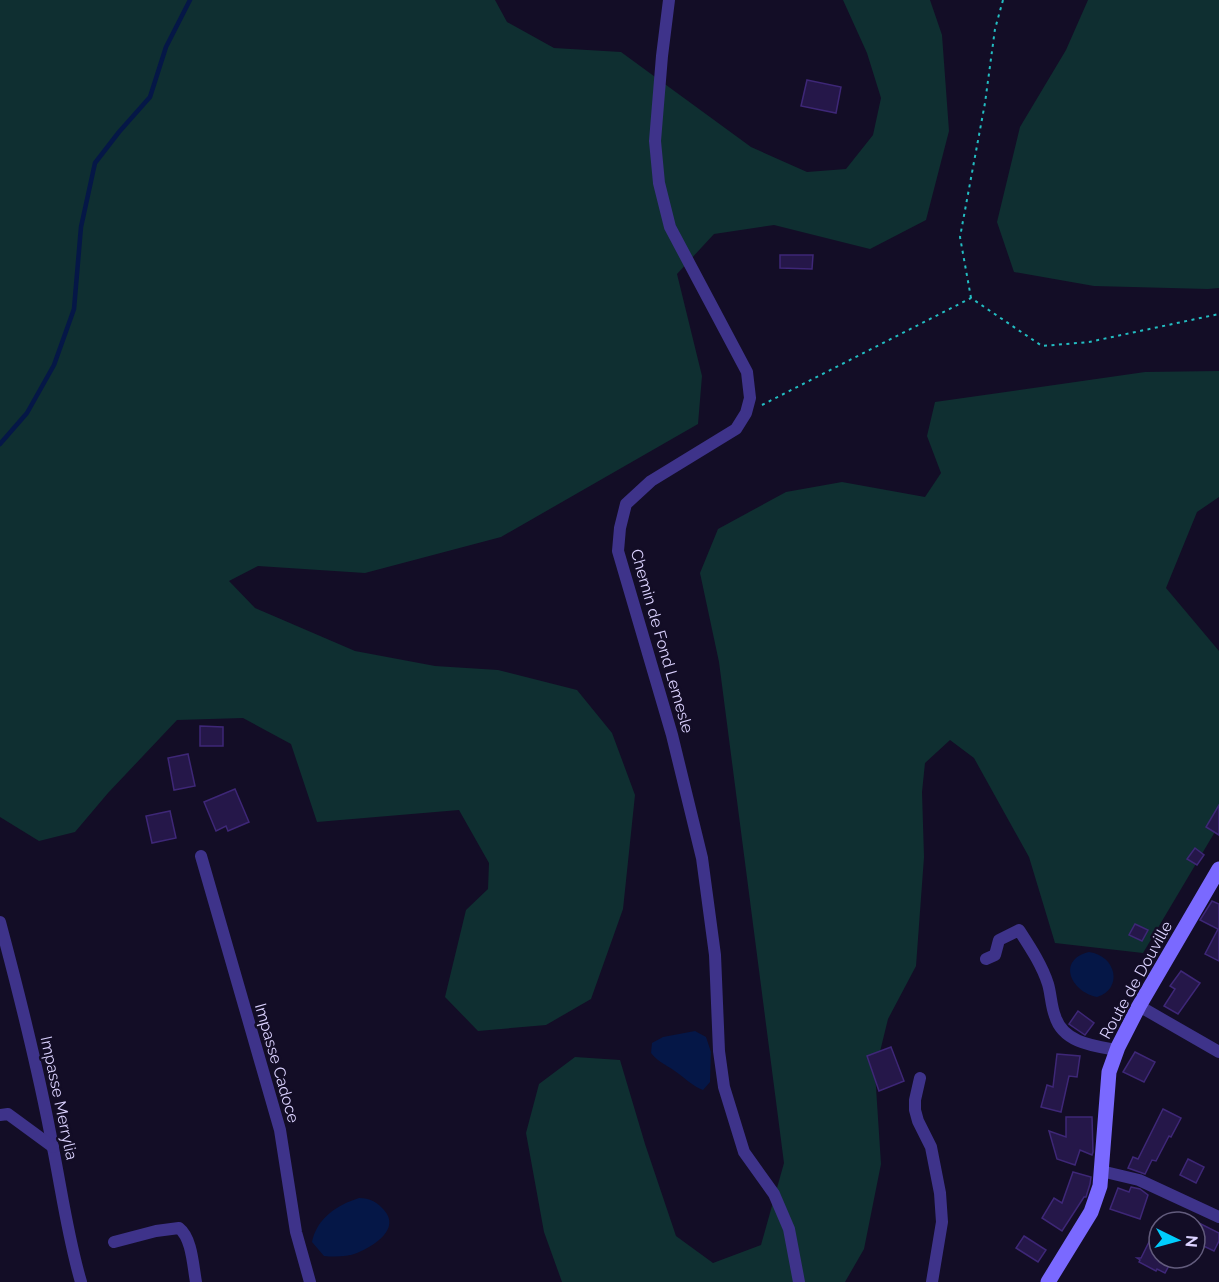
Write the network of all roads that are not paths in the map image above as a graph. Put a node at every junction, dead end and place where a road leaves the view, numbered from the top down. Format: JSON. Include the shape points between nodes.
{"nodes":[{"id":1,"x":669,"y":0,"type":"edge"},
{"id":2,"x":201,"y":856,"type":"dead end"},
{"id":3,"x":1219,"y":869,"type":"edge"},
{"id":4,"x":0,"y":922,"type":"edge"},
{"id":5,"x":986,"y":959,"type":"dead end"},
{"id":6,"x":1139,"y":1006,"type":"junction"},
{"id":7,"x":1117,"y":1050,"type":"junction"},
{"id":8,"x":1219,"y":1052,"type":"edge"},
{"id":9,"x":920,"y":1078,"type":"dead end"},
{"id":10,"x":0,"y":1115,"type":"edge"},
{"id":11,"x":53,"y":1147,"type":"junction"},
{"id":12,"x":1101,"y":1171,"type":"junction"},
{"id":13,"x":1219,"y":1217,"type":"edge"},
{"id":14,"x":114,"y":1242,"type":"dead end"},
{"id":15,"x":81,"y":1282,"type":"edge"},
{"id":16,"x":196,"y":1282,"type":"edge"},
{"id":17,"x":310,"y":1282,"type":"edge"},
{"id":18,"x":799,"y":1282,"type":"edge"},
{"id":19,"x":932,"y":1282,"type":"edge"},
{"id":20,"x":1048,"y":1282,"type":"edge"}],
"edges":[{"from":1,"to":18,"type":"street","name":"Chemin de Fond Lemesle","via":[[655,141],[659,183],[670,227],[747,372],[750,398],[736,429],[651,481],[626,504],[618,551],[672,735],[702,858],[715,955],[724,1087],[744,1152],[774,1194],[789,1229]]},
{"from":2,"to":17,"type":"street","name":"Impasse Cadoce","via":[[280,1130],[296,1232]]},
{"from":3,"to":6,"type":"main road","name":"Route de Douville"},
{"from":4,"to":11,"type":"street","name":"Impasse Merrylia"},
{"from":5,"to":7,"type":"street","via":[[995,955],[999,940],[1019,930],[1044,975],[1055,1018],[1064,1031],[1080,1043]]},
{"from":6,"to":7,"type":"main road","name":"Route de Douville"},
{"from":6,"to":8,"type":"street"},
{"from":7,"to":12,"type":"main road","name":"Route de Douville","via":[[1109,1072]]},
{"from":9,"to":19,"type":"street","via":[[915,1110],[931,1147],[942,1222]]},
{"from":10,"to":11,"type":"street","via":[[8,1114]]},
{"from":11,"to":15,"type":"street","name":"Impasse Merrylia"},
{"from":12,"to":13,"type":"street","via":[[1139,1180]]},
{"from":12,"to":20,"type":"main road","name":"Route de Douville","via":[[1090,1212]]},
{"from":14,"to":16,"type":"street","via":[[179,1228],[187,1240]]}]}
